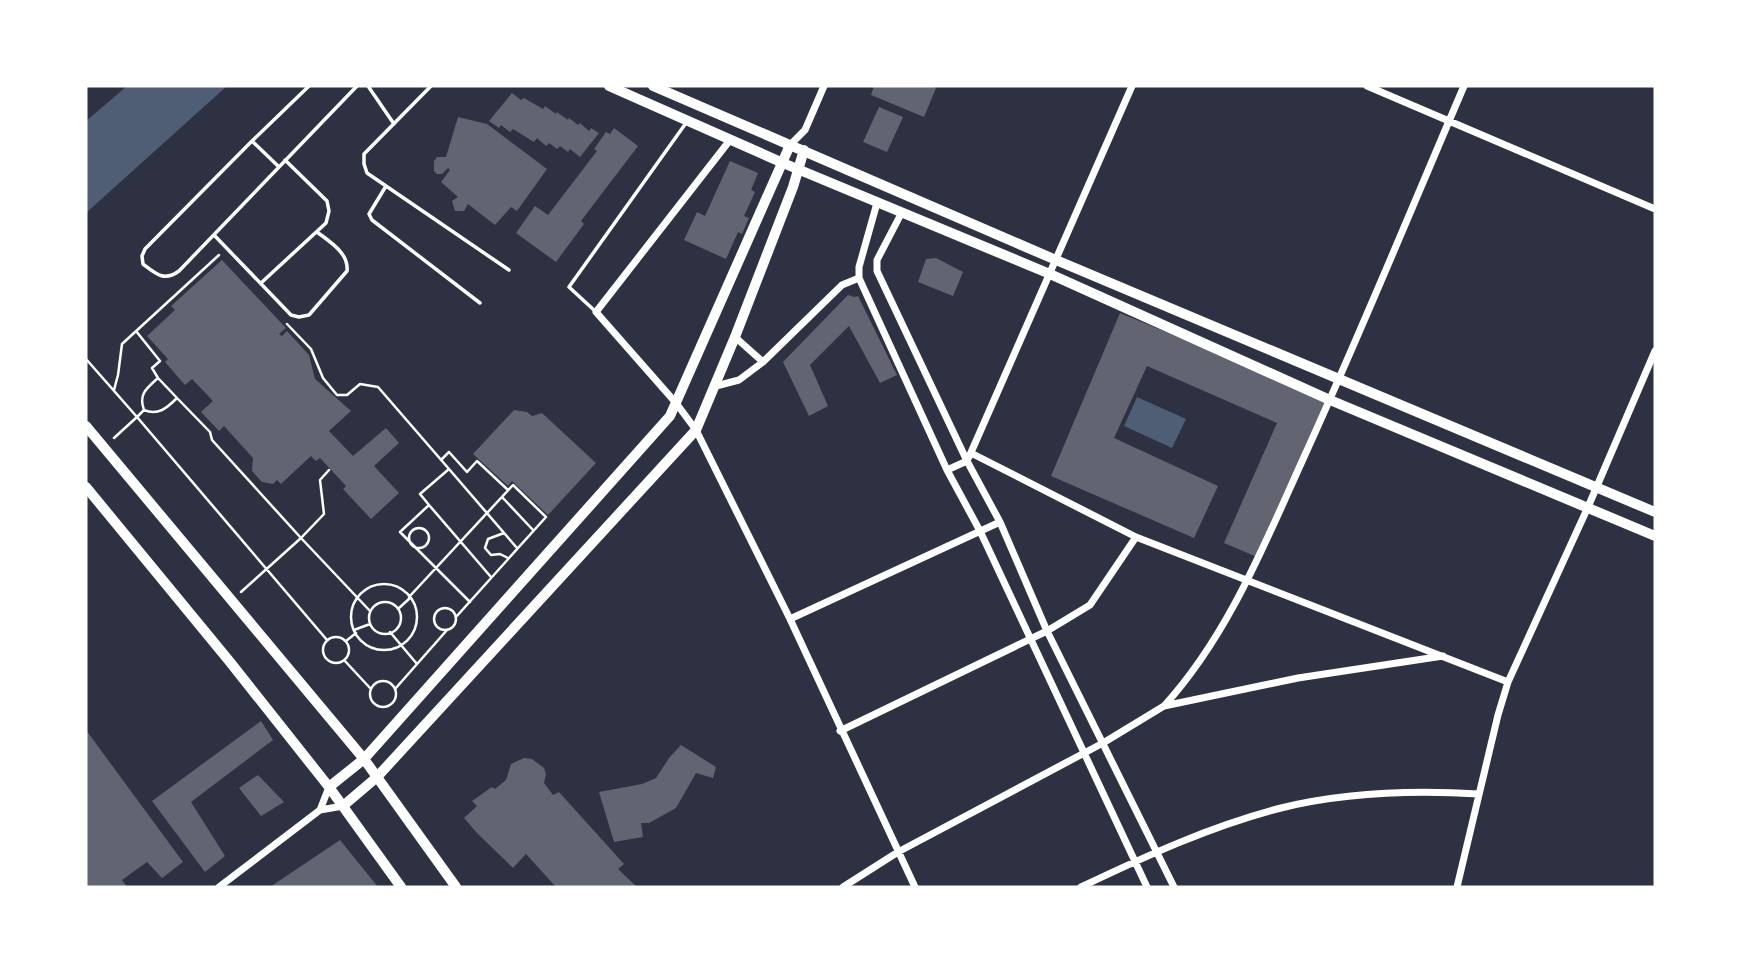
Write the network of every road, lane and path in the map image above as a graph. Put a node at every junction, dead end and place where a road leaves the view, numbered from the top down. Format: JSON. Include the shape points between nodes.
{"nodes":[{"id":1,"x":309,"y":86,"type":"edge"},
{"id":2,"x":357,"y":86,"type":"edge"},
{"id":3,"x":368,"y":86,"type":"edge"},
{"id":4,"x":431,"y":86,"type":"edge"},
{"id":5,"x":609,"y":86,"type":"edge"},
{"id":6,"x":653,"y":86,"type":"edge"},
{"id":7,"x":824,"y":86,"type":"edge"},
{"id":8,"x":1132,"y":86,"type":"edge"},
{"id":9,"x":1367,"y":86,"type":"edge"},
{"id":10,"x":1464,"y":86,"type":"edge"},
{"id":11,"x":688,"y":121,"type":"junction"},
{"id":12,"x":1449,"y":121,"type":"junction"},
{"id":13,"x":394,"y":124,"type":"junction"},
{"id":14,"x":805,"y":130,"type":"junction"},
{"id":15,"x":730,"y":140,"type":"junction"},
{"id":16,"x":251,"y":141,"type":"junction"},
{"id":17,"x":790,"y":145,"type":"junction"},
{"id":18,"x":804,"y":150,"type":"junction"},
{"id":19,"x":285,"y":160,"type":"junction"},
{"id":20,"x":783,"y":163,"type":"junction"},
{"id":21,"x":278,"y":167,"type":"junction"},
{"id":22,"x":799,"y":169,"type":"junction"},
{"id":23,"x":386,"y":186,"type":"junction"},
{"id":24,"x":877,"y":203,"type":"junction"},
{"id":25,"x":1655,"y":209,"type":"edge"},
{"id":26,"x":901,"y":214,"type":"junction"},
{"id":27,"x":317,"y":232,"type":"junction"},
{"id":28,"x":214,"y":234,"type":"junction"},
{"id":29,"x":221,"y":254,"type":"dead end"},
{"id":30,"x":1056,"y":260,"type":"junction"},
{"id":31,"x":509,"y":270,"type":"dead end"},
{"id":32,"x":1050,"y":274,"type":"junction"},
{"id":33,"x":859,"y":278,"type":"junction"},
{"id":34,"x":261,"y":283,"type":"junction"},
{"id":35,"x":480,"y":303,"type":"dead end"},
{"id":36,"x":596,"y":312,"type":"junction"},
{"id":37,"x":282,"y":319,"type":"dead end"},
{"id":38,"x":136,"y":331,"type":"junction"},
{"id":39,"x":735,"y":337,"type":"junction"},
{"id":40,"x":1655,"y":351,"type":"edge"},
{"id":41,"x":86,"y":359,"type":"edge"},
{"id":42,"x":763,"y":362,"type":"junction"},
{"id":43,"x":158,"y":378,"type":"junction"},
{"id":44,"x":1339,"y":378,"type":"junction"},
{"id":45,"x":716,"y":386,"type":"junction"},
{"id":46,"x":114,"y":390,"type":"junction"},
{"id":47,"x":177,"y":398,"type":"junction"},
{"id":48,"x":1330,"y":400,"type":"junction"},
{"id":49,"x":676,"y":403,"type":"junction"},
{"id":50,"x":144,"y":410,"type":"junction"},
{"id":51,"x":137,"y":417,"type":"junction"},
{"id":52,"x":86,"y":426,"type":"edge"},
{"id":53,"x":696,"y":430,"type":"junction"},
{"id":54,"x":103,"y":448,"type":"junction"},
{"id":55,"x":969,"y":457,"type":"junction"},
{"id":56,"x":441,"y":460,"type":"junction"},
{"id":57,"x":449,"y":469,"type":"junction"},
{"id":58,"x":329,"y":470,"type":"dead end"},
{"id":59,"x":947,"y":470,"type":"junction"},
{"id":60,"x":86,"y":487,"type":"edge"},
{"id":61,"x":1597,"y":487,"type":"junction"},
{"id":62,"x":508,"y":490,"type":"junction"},
{"id":63,"x":502,"y":497,"type":"junction"},
{"id":64,"x":429,"y":505,"type":"junction"},
{"id":65,"x":1588,"y":508,"type":"junction"},
{"id":66,"x":486,"y":512,"type":"junction"},
{"id":67,"x":1655,"y":512,"type":"edge"},
{"id":68,"x":999,"y":522,"type":"junction"},
{"id":69,"x":533,"y":530,"type":"junction"},
{"id":70,"x":980,"y":531,"type":"junction"},
{"id":71,"x":505,"y":533,"type":"junction"},
{"id":72,"x":1655,"y":536,"type":"edge"},
{"id":73,"x":1136,"y":537,"type":"junction"},
{"id":74,"x":301,"y":538,"type":"junction"},
{"id":75,"x":460,"y":541,"type":"junction"},
{"id":76,"x":411,"y":544,"type":"junction"},
{"id":77,"x":517,"y":548,"type":"junction"},
{"id":78,"x":508,"y":558,"type":"junction"},
{"id":79,"x":268,"y":569,"type":"junction"},
{"id":80,"x":435,"y":569,"type":"junction"},
{"id":81,"x":491,"y":577,"type":"junction"},
{"id":82,"x":1248,"y":582,"type":"junction"},
{"id":83,"x":410,"y":598,"type":"junction"},
{"id":84,"x":357,"y":599,"type":"junction"},
{"id":85,"x":230,"y":601,"type":"junction"},
{"id":86,"x":470,"y":602,"type":"junction"},
{"id":87,"x":398,"y":609,"type":"junction"},
{"id":88,"x":370,"y":611,"type":"junction"},
{"id":89,"x":456,"y":617,"type":"junction"},
{"id":90,"x":789,"y":619,"type":"junction"},
{"id":91,"x":370,"y":624,"type":"junction"},
{"id":92,"x":447,"y":630,"type":"junction"},
{"id":93,"x":1047,"y":631,"type":"junction"},
{"id":94,"x":355,"y":632,"type":"junction"},
{"id":95,"x":390,"y":632,"type":"junction"},
{"id":96,"x":1031,"y":638,"type":"junction"},
{"id":97,"x":327,"y":640,"type":"junction"},
{"id":98,"x":345,"y":641,"type":"junction"},
{"id":99,"x":401,"y":646,"type":"junction"},
{"id":100,"x":1443,"y":656,"type":"junction"},
{"id":101,"x":344,"y":660,"type":"junction"},
{"id":102,"x":417,"y":664,"type":"junction"},
{"id":103,"x":1508,"y":682,"type":"junction"},
{"id":104,"x":371,"y":689,"type":"junction"},
{"id":105,"x":395,"y":689,"type":"junction"},
{"id":106,"x":1164,"y":706,"type":"junction"},
{"id":107,"x":840,"y":731,"type":"junction"},
{"id":108,"x":1103,"y":743,"type":"junction"},
{"id":109,"x":1084,"y":753,"type":"junction"},
{"id":110,"x":364,"y":759,"type":"junction"},
{"id":111,"x":377,"y":777,"type":"junction"},
{"id":112,"x":329,"y":787,"type":"junction"},
{"id":113,"x":1479,"y":794,"type":"junction"},
{"id":114,"x":343,"y":806,"type":"junction"},
{"id":115,"x":320,"y":810,"type":"junction"},
{"id":116,"x":1157,"y":851,"type":"junction"},
{"id":117,"x":898,"y":852,"type":"junction"},
{"id":118,"x":1135,"y":862,"type":"junction"},
{"id":119,"x":219,"y":887,"type":"edge"},
{"id":120,"x":401,"y":887,"type":"edge"},
{"id":121,"x":456,"y":887,"type":"edge"},
{"id":122,"x":843,"y":887,"type":"edge"},
{"id":123,"x":915,"y":887,"type":"edge"},
{"id":124,"x":1082,"y":887,"type":"edge"},
{"id":125,"x":1147,"y":887,"type":"edge"},
{"id":126,"x":1174,"y":887,"type":"edge"},
{"id":127,"x":1457,"y":887,"type":"edge"}],
"edges":[{"from":1,"to":16,"type":"lane"},
{"from":2,"to":19,"type":"lane"},
{"from":3,"to":13,"type":"lane"},
{"from":4,"to":13,"type":"lane"},
{"from":5,"to":11,"type":"main road"},
{"from":6,"to":17,"type":"main road"},
{"from":7,"to":14,"type":"street"},
{"from":8,"to":30,"type":"street"},
{"from":9,"to":12,"type":"street"},
{"from":10,"to":12,"type":"street"},
{"from":11,"to":15,"type":"main road"},
{"from":11,"to":36,"type":"lane","via":[[569,287]]},
{"from":12,"to":25,"type":"street"},
{"from":12,"to":44,"type":"street"},
{"from":13,"to":23,"type":"lane","via":[[364,154],[367,173]]},
{"from":14,"to":17,"type":"street"},
{"from":14,"to":18,"type":"street"},
{"from":15,"to":20,"type":"main road"},
{"from":15,"to":36,"type":"street"},
{"from":16,"to":21,"type":"lane"},
{"from":16,"to":28,"type":"lane","via":[[145,249],[143,264],[160,277],[170,277]]},
{"from":17,"to":18,"type":"main road"},
{"from":17,"to":20,"type":"main road"},
{"from":18,"to":22,"type":"main road"},
{"from":18,"to":30,"type":"main road"},
{"from":19,"to":21,"type":"lane"},
{"from":19,"to":27,"type":"lane","via":[[327,201],[326,223]]},
{"from":20,"to":22,"type":"main road"},
{"from":20,"to":49,"type":"main road"},
{"from":21,"to":28,"type":"lane"},
{"from":22,"to":24,"type":"main road"},
{"from":22,"to":39,"type":"main road"},
{"from":23,"to":31,"type":"lane"},
{"from":23,"to":35,"type":"lane","via":[[371,207],[372,220]]},
{"from":24,"to":26,"type":"main road"},
{"from":24,"to":33,"type":"street"},
{"from":26,"to":32,"type":"main road"},
{"from":26,"to":55,"type":"street","via":[[877,260],[877,271]]},
{"from":27,"to":34,"type":"lane"},
{"from":27,"to":34,"type":"lane","via":[[344,254],[348,264],[309,315],[291,315]]},
{"from":28,"to":34,"type":"lane"},
{"from":29,"to":38,"type":"path"},
{"from":30,"to":32,"type":"street"},
{"from":30,"to":44,"type":"main road"},
{"from":32,"to":48,"type":"main road"},
{"from":32,"to":55,"type":"street"},
{"from":33,"to":42,"type":"street","via":[[842,285]]},
{"from":33,"to":59,"type":"street"},
{"from":36,"to":49,"type":"street"},
{"from":37,"to":56,"type":"path","via":[[311,349],[323,378],[337,394],[347,395],[360,384],[378,387]]},
{"from":38,"to":43,"type":"path","via":[[160,361],[152,368]]},
{"from":38,"to":46,"type":"path","via":[[122,344]]},
{"from":39,"to":42,"type":"street"},
{"from":39,"to":45,"type":"main road"},
{"from":40,"to":61,"type":"street"},
{"from":41,"to":46,"type":"path"},
{"from":42,"to":45,"type":"street","via":[[739,380]]},
{"from":43,"to":47,"type":"path"},
{"from":43,"to":50,"type":"path","via":[[144,391]]},
{"from":44,"to":48,"type":"street"},
{"from":44,"to":61,"type":"main road"},
{"from":45,"to":53,"type":"main road"},
{"from":46,"to":51,"type":"path"},
{"from":47,"to":50,"type":"path","via":[[163,411]]},
{"from":47,"to":74,"type":"path"},
{"from":48,"to":65,"type":"main road"},
{"from":48,"to":82,"type":"street"},
{"from":49,"to":53,"type":"street"},
{"from":49,"to":110,"type":"main road","via":[[670,416]]},
{"from":50,"to":51,"type":"path"},
{"from":51,"to":54,"type":"path"},
{"from":51,"to":79,"type":"path"},
{"from":52,"to":54,"type":"highway"},
{"from":53,"to":90,"type":"street"},
{"from":53,"to":111,"type":"main road"},
{"from":54,"to":85,"type":"highway"},
{"from":55,"to":59,"type":"street"},
{"from":55,"to":68,"type":"street"},
{"from":55,"to":73,"type":"street"},
{"from":56,"to":57,"type":"path"},
{"from":56,"to":62,"type":"path","via":[[449,452],[467,472],[477,461]]},
{"from":57,"to":64,"type":"path","via":[[420,494]]},
{"from":57,"to":66,"type":"path"},
{"from":58,"to":74,"type":"path","via":[[320,480],[324,514]]},
{"from":59,"to":70,"type":"street"},
{"from":60,"to":112,"type":"highway"},
{"from":61,"to":65,"type":"street"},
{"from":61,"to":67,"type":"main road"},
{"from":62,"to":63,"type":"path"},
{"from":62,"to":69,"type":"path","via":[[513,485],[546,517]]},
{"from":63,"to":66,"type":"path"},
{"from":63,"to":69,"type":"path"},
{"from":64,"to":75,"type":"path"},
{"from":64,"to":76,"type":"path","via":[[400,532]]},
{"from":65,"to":72,"type":"main road"},
{"from":65,"to":103,"type":"street"},
{"from":66,"to":71,"type":"path"},
{"from":66,"to":75,"type":"path"},
{"from":68,"to":70,"type":"street"},
{"from":68,"to":93,"type":"street"},
{"from":69,"to":77,"type":"path"},
{"from":70,"to":90,"type":"street"},
{"from":70,"to":96,"type":"street"},
{"from":71,"to":77,"type":"path"},
{"from":71,"to":78,"type":"path","via":[[488,539],[485,548],[491,555]]},
{"from":73,"to":82,"type":"street"},
{"from":73,"to":93,"type":"street","via":[[1090,605]]},
{"from":74,"to":79,"type":"path"},
{"from":74,"to":84,"type":"path"},
{"from":75,"to":80,"type":"path"},
{"from":75,"to":81,"type":"path"},
{"from":76,"to":76,"type":"path","via":[[423,547],[426,532],[412,530]]},
{"from":76,"to":80,"type":"path"},
{"from":77,"to":78,"type":"path"},
{"from":78,"to":81,"type":"path"},
{"from":79,"to":85,"type":"path"},
{"from":79,"to":97,"type":"path"},
{"from":80,"to":83,"type":"path"},
{"from":80,"to":86,"type":"path"},
{"from":81,"to":86,"type":"path"},
{"from":82,"to":100,"type":"street"},
{"from":82,"to":106,"type":"street","via":[[1183,685]]},
{"from":83,"to":84,"type":"path","via":[[385,585],[374,586]]},
{"from":83,"to":87,"type":"path"},
{"from":83,"to":99,"type":"path","via":[[417,621]]},
{"from":84,"to":88,"type":"path"},
{"from":84,"to":94,"type":"path","via":[[352,609]]},
{"from":85,"to":110,"type":"highway"},
{"from":86,"to":89,"type":"path"},
{"from":87,"to":88,"type":"path","via":[[384,602]]},
{"from":87,"to":95,"type":"path","via":[[399,625]]},
{"from":88,"to":91,"type":"path"},
{"from":89,"to":92,"type":"path"},
{"from":89,"to":92,"type":"path","via":[[449,608],[436,613],[435,624]]},
{"from":90,"to":107,"type":"street"},
{"from":91,"to":94,"type":"path"},
{"from":91,"to":95,"type":"path","via":[[377,631]]},
{"from":92,"to":102,"type":"path"},
{"from":93,"to":96,"type":"street"},
{"from":93,"to":108,"type":"street"},
{"from":94,"to":98,"type":"path"},
{"from":94,"to":99,"type":"path","via":[[378,650]]},
{"from":95,"to":99,"type":"path"},
{"from":96,"to":107,"type":"street"},
{"from":96,"to":109,"type":"street"},
{"from":97,"to":98,"type":"path","via":[[338,637]]},
{"from":97,"to":101,"type":"path","via":[[325,656],[332,662]]},
{"from":98,"to":101,"type":"path","via":[[349,649]]},
{"from":99,"to":102,"type":"path"},
{"from":100,"to":103,"type":"street"},
{"from":100,"to":106,"type":"street","via":[[1298,678]]},
{"from":101,"to":104,"type":"path"},
{"from":102,"to":105,"type":"path"},
{"from":103,"to":113,"type":"street"},
{"from":104,"to":105,"type":"path","via":[[385,681]]},
{"from":104,"to":105,"type":"path","via":[[372,701],[382,707],[393,701]]},
{"from":106,"to":108,"type":"street"},
{"from":107,"to":117,"type":"street"},
{"from":108,"to":109,"type":"street"},
{"from":108,"to":116,"type":"street"},
{"from":109,"to":117,"type":"street"},
{"from":109,"to":118,"type":"street"},
{"from":110,"to":111,"type":"highway"},
{"from":110,"to":112,"type":"main road"},
{"from":111,"to":114,"type":"main road"},
{"from":111,"to":121,"type":"highway"},
{"from":112,"to":114,"type":"highway"},
{"from":112,"to":115,"type":"street"},
{"from":113,"to":116,"type":"street","via":[[1355,795],[1283,808]]},
{"from":113,"to":127,"type":"street"},
{"from":114,"to":115,"type":"street"},
{"from":114,"to":120,"type":"highway"},
{"from":115,"to":119,"type":"street"},
{"from":116,"to":118,"type":"street"},
{"from":116,"to":126,"type":"street"},
{"from":117,"to":122,"type":"street"},
{"from":117,"to":123,"type":"street"},
{"from":118,"to":124,"type":"street"},
{"from":118,"to":125,"type":"street"}]}
